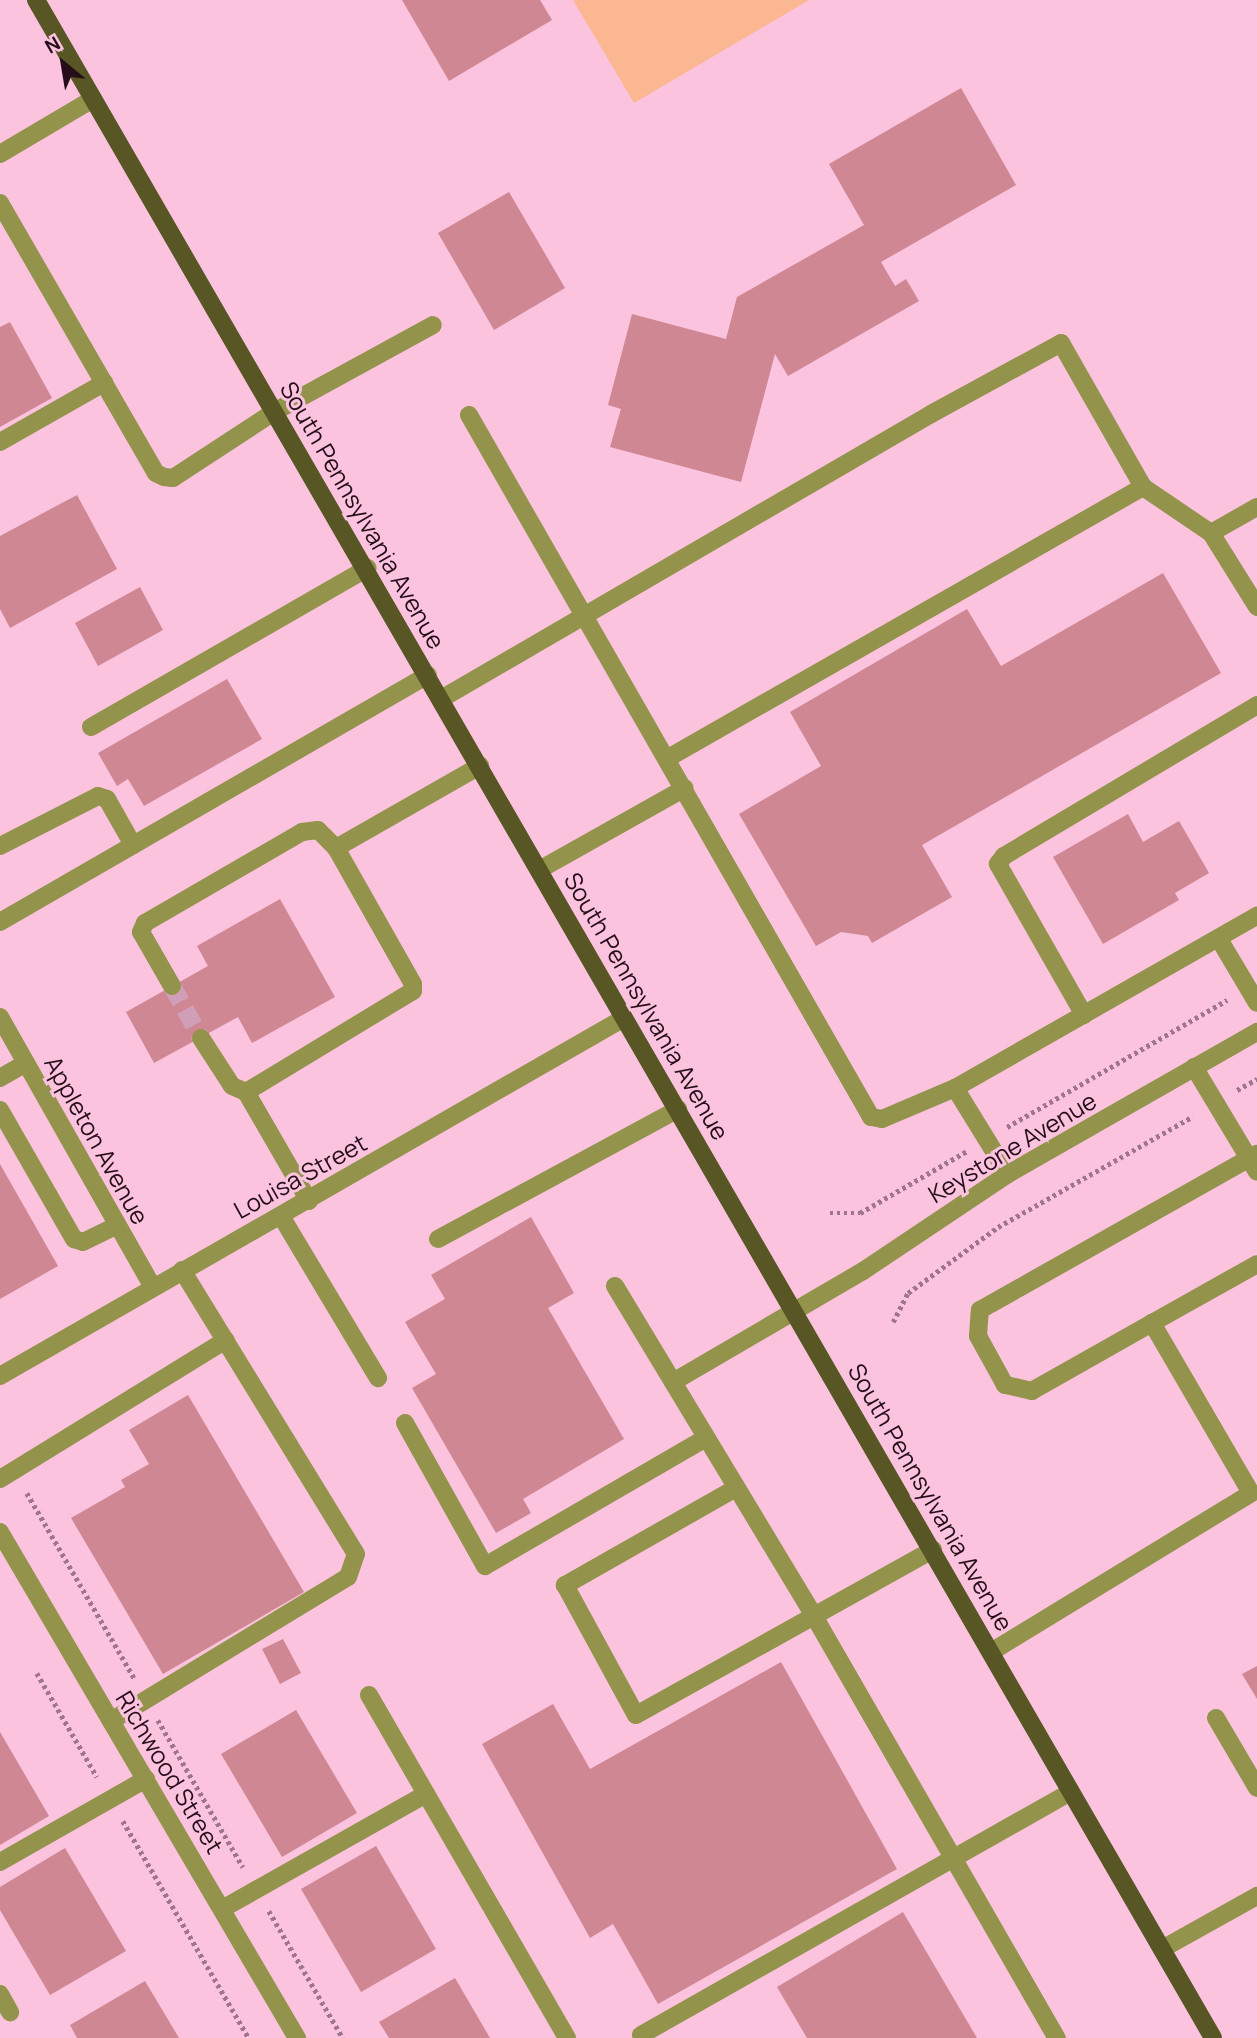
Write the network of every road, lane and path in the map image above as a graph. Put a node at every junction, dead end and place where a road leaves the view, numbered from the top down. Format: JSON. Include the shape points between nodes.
{"nodes":[{"id":1,"x":36,"y":0,"type":"edge"},
{"id":2,"x":93,"y":99,"type":"junction"},
{"id":3,"x":0,"y":155,"type":"edge"},
{"id":4,"x":0,"y":202,"type":"edge"},
{"id":5,"x":433,"y":325,"type":"dead end"},
{"id":6,"x":104,"y":383,"type":"junction"},
{"id":7,"x":274,"y":412,"type":"junction"},
{"id":8,"x":469,"y":415,"type":"dead end"},
{"id":9,"x":0,"y":442,"type":"edge"},
{"id":10,"x":1143,"y":487,"type":"junction"},
{"id":11,"x":1257,"y":507,"type":"edge"},
{"id":12,"x":1212,"y":533,"type":"junction"},
{"id":13,"x":367,"y":568,"type":"junction"},
{"id":14,"x":1257,"y":607,"type":"edge"},
{"id":15,"x":587,"y":614,"type":"junction"},
{"id":16,"x":428,"y":675,"type":"junction"},
{"id":17,"x":441,"y":699,"type":"junction"},
{"id":18,"x":1257,"y":705,"type":"edge"},
{"id":19,"x":90,"y":727,"type":"dead end"},
{"id":20,"x":668,"y":758,"type":"junction"},
{"id":21,"x":480,"y":766,"type":"junction"},
{"id":22,"x":685,"y":788,"type":"junction"},
{"id":23,"x":133,"y":845,"type":"junction"},
{"id":24,"x":0,"y":846,"type":"edge"},
{"id":25,"x":336,"y":848,"type":"junction"},
{"id":26,"x":539,"y":870,"type":"junction"},
{"id":27,"x":1257,"y":916,"type":"edge"},
{"id":28,"x":0,"y":922,"type":"edge"},
{"id":29,"x":1219,"y":939,"type":"junction"},
{"id":30,"x":172,"y":986,"type":"tunnel mouth"},
{"id":31,"x":1253,"y":996,"type":"edge"},
{"id":32,"x":1084,"y":1015,"type":"junction"},
{"id":33,"x":0,"y":1017,"type":"edge"},
{"id":34,"x":624,"y":1018,"type":"junction"},
{"id":35,"x":1257,"y":1032,"type":"edge"},
{"id":36,"x":201,"y":1038,"type":"tunnel mouth"},
{"id":37,"x":26,"y":1063,"type":"junction"},
{"id":38,"x":1194,"y":1067,"type":"junction"},
{"id":39,"x":0,"y":1078,"type":"edge"},
{"id":40,"x":1257,"y":1079,"type":"edge"},
{"id":41,"x":955,"y":1088,"type":"junction"},
{"id":42,"x":246,"y":1092,"type":"junction"},
{"id":43,"x":1215,"y":1103,"type":"junction"},
{"id":44,"x":678,"y":1109,"type":"junction"},
{"id":45,"x":0,"y":1110,"type":"edge"},
{"id":46,"x":987,"y":1140,"type":"junction"},
{"id":47,"x":1254,"y":1162,"type":"edge"},
{"id":48,"x":1008,"y":1174,"type":"junction"},
{"id":49,"x":309,"y":1201,"type":"junction"},
{"id":50,"x":830,"y":1213,"type":"dead end"},
{"id":51,"x":281,"y":1216,"type":"junction"},
{"id":52,"x":116,"y":1226,"type":"junction"},
{"id":53,"x":438,"y":1239,"type":"dead end"},
{"id":54,"x":1257,"y":1264,"type":"edge"},
{"id":55,"x":182,"y":1270,"type":"junction"},
{"id":56,"x":615,"y":1286,"type":"dead end"},
{"id":57,"x":153,"y":1287,"type":"junction"},
{"id":58,"x":797,"y":1312,"type":"junction"},
{"id":59,"x":893,"y":1322,"type":"dead end"},
{"id":60,"x":1152,"y":1323,"type":"junction"},
{"id":61,"x":226,"y":1340,"type":"junction"},
{"id":62,"x":0,"y":1376,"type":"edge"},
{"id":63,"x":378,"y":1378,"type":"dead end"},
{"id":64,"x":673,"y":1382,"type":"junction"},
{"id":65,"x":405,"y":1423,"type":"dead end"},
{"id":66,"x":706,"y":1438,"type":"junction"},
{"id":67,"x":7,"y":1475,"type":"edge"},
{"id":68,"x":736,"y":1488,"type":"junction"},
{"id":69,"x":1254,"y":1499,"type":"edge"},
{"id":70,"x":0,"y":1532,"type":"edge"},
{"id":71,"x":933,"y":1550,"type":"junction"},
{"id":72,"x":814,"y":1616,"type":"junction"},
{"id":73,"x":991,"y":1652,"type":"junction"},
{"id":74,"x":37,"y":1673,"type":"dead end"},
{"id":75,"x":369,"y":1695,"type":"dead end"},
{"id":76,"x":147,"y":1700,"type":"junction"},
{"id":77,"x":1216,"y":1718,"type":"dead end"},
{"id":78,"x":111,"y":1721,"type":"junction"},
{"id":79,"x":146,"y":1779,"type":"junction"},
{"id":80,"x":1257,"y":1788,"type":"edge"},
{"id":81,"x":1069,"y":1793,"type":"junction"},
{"id":82,"x":426,"y":1794,"type":"junction"},
{"id":83,"x":110,"y":1799,"type":"junction"},
{"id":84,"x":953,"y":1859,"type":"junction"},
{"id":85,"x":0,"y":1862,"type":"edge"},
{"id":86,"x":257,"y":1890,"type":"junction"},
{"id":87,"x":1257,"y":1896,"type":"edge"},
{"id":88,"x":222,"y":1909,"type":"junction"},
{"id":89,"x":1162,"y":1949,"type":"junction"},
{"id":90,"x":0,"y":1994,"type":"edge"},
{"id":91,"x":10,"y":2012,"type":"dead end"},
{"id":92,"x":641,"y":2035,"type":"dead end"},
{"id":93,"x":249,"y":2038,"type":"edge"},
{"id":94,"x":297,"y":2038,"type":"edge"},
{"id":95,"x":343,"y":2038,"type":"edge"},
{"id":96,"x":567,"y":2038,"type":"edge"},
{"id":97,"x":1057,"y":2038,"type":"edge"},
{"id":98,"x":1213,"y":2038,"type":"edge"}],
"edges":[{"from":1,"to":2,"type":"main road","name":"South Pennsylvania Avenue"},
{"from":2,"to":3,"type":"street"},
{"from":2,"to":7,"type":"main road","name":"South Pennsylvania Avenue"},
{"from":4,"to":6,"type":"street"},
{"from":5,"to":7,"type":"street"},
{"from":6,"to":7,"type":"street","via":[[156,473],[164,477],[173,478]]},
{"from":6,"to":9,"type":"street"},
{"from":7,"to":13,"type":"main road","name":"South Pennsylvania Avenue"},
{"from":8,"to":15,"type":"street"},
{"from":10,"to":12,"type":"street"},
{"from":10,"to":15,"type":"street","via":[[1061,343]]},
{"from":10,"to":20,"type":"street"},
{"from":11,"to":12,"type":"street"},
{"from":12,"to":14,"type":"street"},
{"from":13,"to":16,"type":"main road","name":"South Pennsylvania Avenue"},
{"from":13,"to":19,"type":"street"},
{"from":15,"to":17,"type":"street"},
{"from":15,"to":20,"type":"street"},
{"from":16,"to":17,"type":"main road","name":"South Pennsylvania Avenue"},
{"from":16,"to":23,"type":"street"},
{"from":17,"to":21,"type":"main road","name":"South Pennsylvania Avenue"},
{"from":18,"to":32,"type":"street","via":[[998,864]]},
{"from":20,"to":22,"type":"street"},
{"from":21,"to":25,"type":"street"},
{"from":21,"to":26,"type":"main road","name":"South Pennsylvania Avenue"},
{"from":22,"to":26,"type":"street"},
{"from":22,"to":41,"type":"street","via":[[871,1117],[882,1119]]},
{"from":23,"to":24,"type":"street","via":[[107,799],[98,796]]},
{"from":23,"to":28,"type":"street"},
{"from":25,"to":30,"type":"street","via":[[318,830],[302,832],[145,923],[141,932]]},
{"from":25,"to":42,"type":"street","via":[[413,991]]},
{"from":26,"to":34,"type":"main road","name":"South Pennsylvania Avenue"},
{"from":27,"to":29,"type":"street"},
{"from":29,"to":31,"type":"street"},
{"from":29,"to":32,"type":"street"},
{"from":31,"to":46,"type":"path"},
{"from":32,"to":41,"type":"street"},
{"from":33,"to":37,"type":"street","name":"Appleton Avenue"},
{"from":34,"to":44,"type":"main road","name":"South Pennsylvania Avenue"},
{"from":34,"to":49,"type":"street","name":"Louisa Street"},
{"from":35,"to":38,"type":"street","name":"Keystone Avenue"},
{"from":36,"to":42,"type":"street","via":[[232,1086]]},
{"from":37,"to":39,"type":"street"},
{"from":37,"to":52,"type":"street","name":"Appleton Avenue"},
{"from":38,"to":43,"type":"street"},
{"from":38,"to":48,"type":"street","name":"Keystone Avenue"},
{"from":40,"to":43,"type":"path"},
{"from":41,"to":46,"type":"street"},
{"from":42,"to":49,"type":"street"},
{"from":43,"to":47,"type":"street"},
{"from":43,"to":59,"type":"path","via":[[998,1227],[908,1293]]},
{"from":44,"to":53,"type":"street"},
{"from":44,"to":58,"type":"main road","name":"South Pennsylvania Avenue"},
{"from":45,"to":52,"type":"street","via":[[74,1239],[83,1242]]},
{"from":46,"to":48,"type":"street"},
{"from":46,"to":50,"type":"path","via":[[860,1213]]},
{"from":47,"to":60,"type":"street","via":[[980,1310],[978,1336],[1005,1385],[1032,1391]]},
{"from":48,"to":58,"type":"street","name":"Keystone Avenue"},
{"from":49,"to":51,"type":"street","name":"Louisa Street"},
{"from":51,"to":55,"type":"street","name":"Louisa Street"},
{"from":51,"to":63,"type":"street"},
{"from":52,"to":57,"type":"street","name":"Appleton Avenue"},
{"from":54,"to":60,"type":"street"},
{"from":55,"to":57,"type":"street","name":"Louisa Street"},
{"from":55,"to":61,"type":"street"},
{"from":56,"to":64,"type":"street"},
{"from":57,"to":62,"type":"street","name":"Louisa Street"},
{"from":58,"to":64,"type":"street","name":"Keystone Avenue"},
{"from":58,"to":71,"type":"main road","name":"South Pennsylvania Avenue"},
{"from":60,"to":69,"type":"street"},
{"from":61,"to":67,"type":"street"},
{"from":61,"to":76,"type":"street","via":[[356,1554],[348,1577]]},
{"from":64,"to":66,"type":"street"},
{"from":65,"to":66,"type":"street","via":[[485,1566]]},
{"from":66,"to":68,"type":"street"},
{"from":67,"to":76,"type":"path"},
{"from":68,"to":72,"type":"street"},
{"from":68,"to":72,"type":"street","via":[[565,1585],[636,1716]]},
{"from":69,"to":73,"type":"street"},
{"from":70,"to":78,"type":"street","name":"Richwood Street"},
{"from":71,"to":72,"type":"street"},
{"from":71,"to":73,"type":"main road","name":"South Pennsylvania Avenue"},
{"from":72,"to":84,"type":"street"},
{"from":73,"to":81,"type":"main road","name":"South Pennsylvania Avenue"},
{"from":74,"to":83,"type":"path"},
{"from":75,"to":82,"type":"street"},
{"from":76,"to":78,"type":"street"},
{"from":76,"to":86,"type":"path"},
{"from":77,"to":80,"type":"street"},
{"from":78,"to":79,"type":"street","name":"Richwood Street"},
{"from":79,"to":83,"type":"street"},
{"from":79,"to":88,"type":"street","name":"Richwood Street"},
{"from":81,"to":84,"type":"street"},
{"from":81,"to":89,"type":"main road","name":"South Pennsylvania Avenue"},
{"from":82,"to":86,"type":"street"},
{"from":82,"to":96,"type":"street"},
{"from":83,"to":85,"type":"street"},
{"from":83,"to":93,"type":"path"},
{"from":84,"to":92,"type":"street"},
{"from":84,"to":97,"type":"street"},
{"from":86,"to":88,"type":"street"},
{"from":86,"to":95,"type":"path"},
{"from":87,"to":89,"type":"street"},
{"from":88,"to":94,"type":"street","name":"Richwood Street"},
{"from":89,"to":98,"type":"main road","name":"South Pennsylvania Avenue"},
{"from":90,"to":91,"type":"street"}]}
